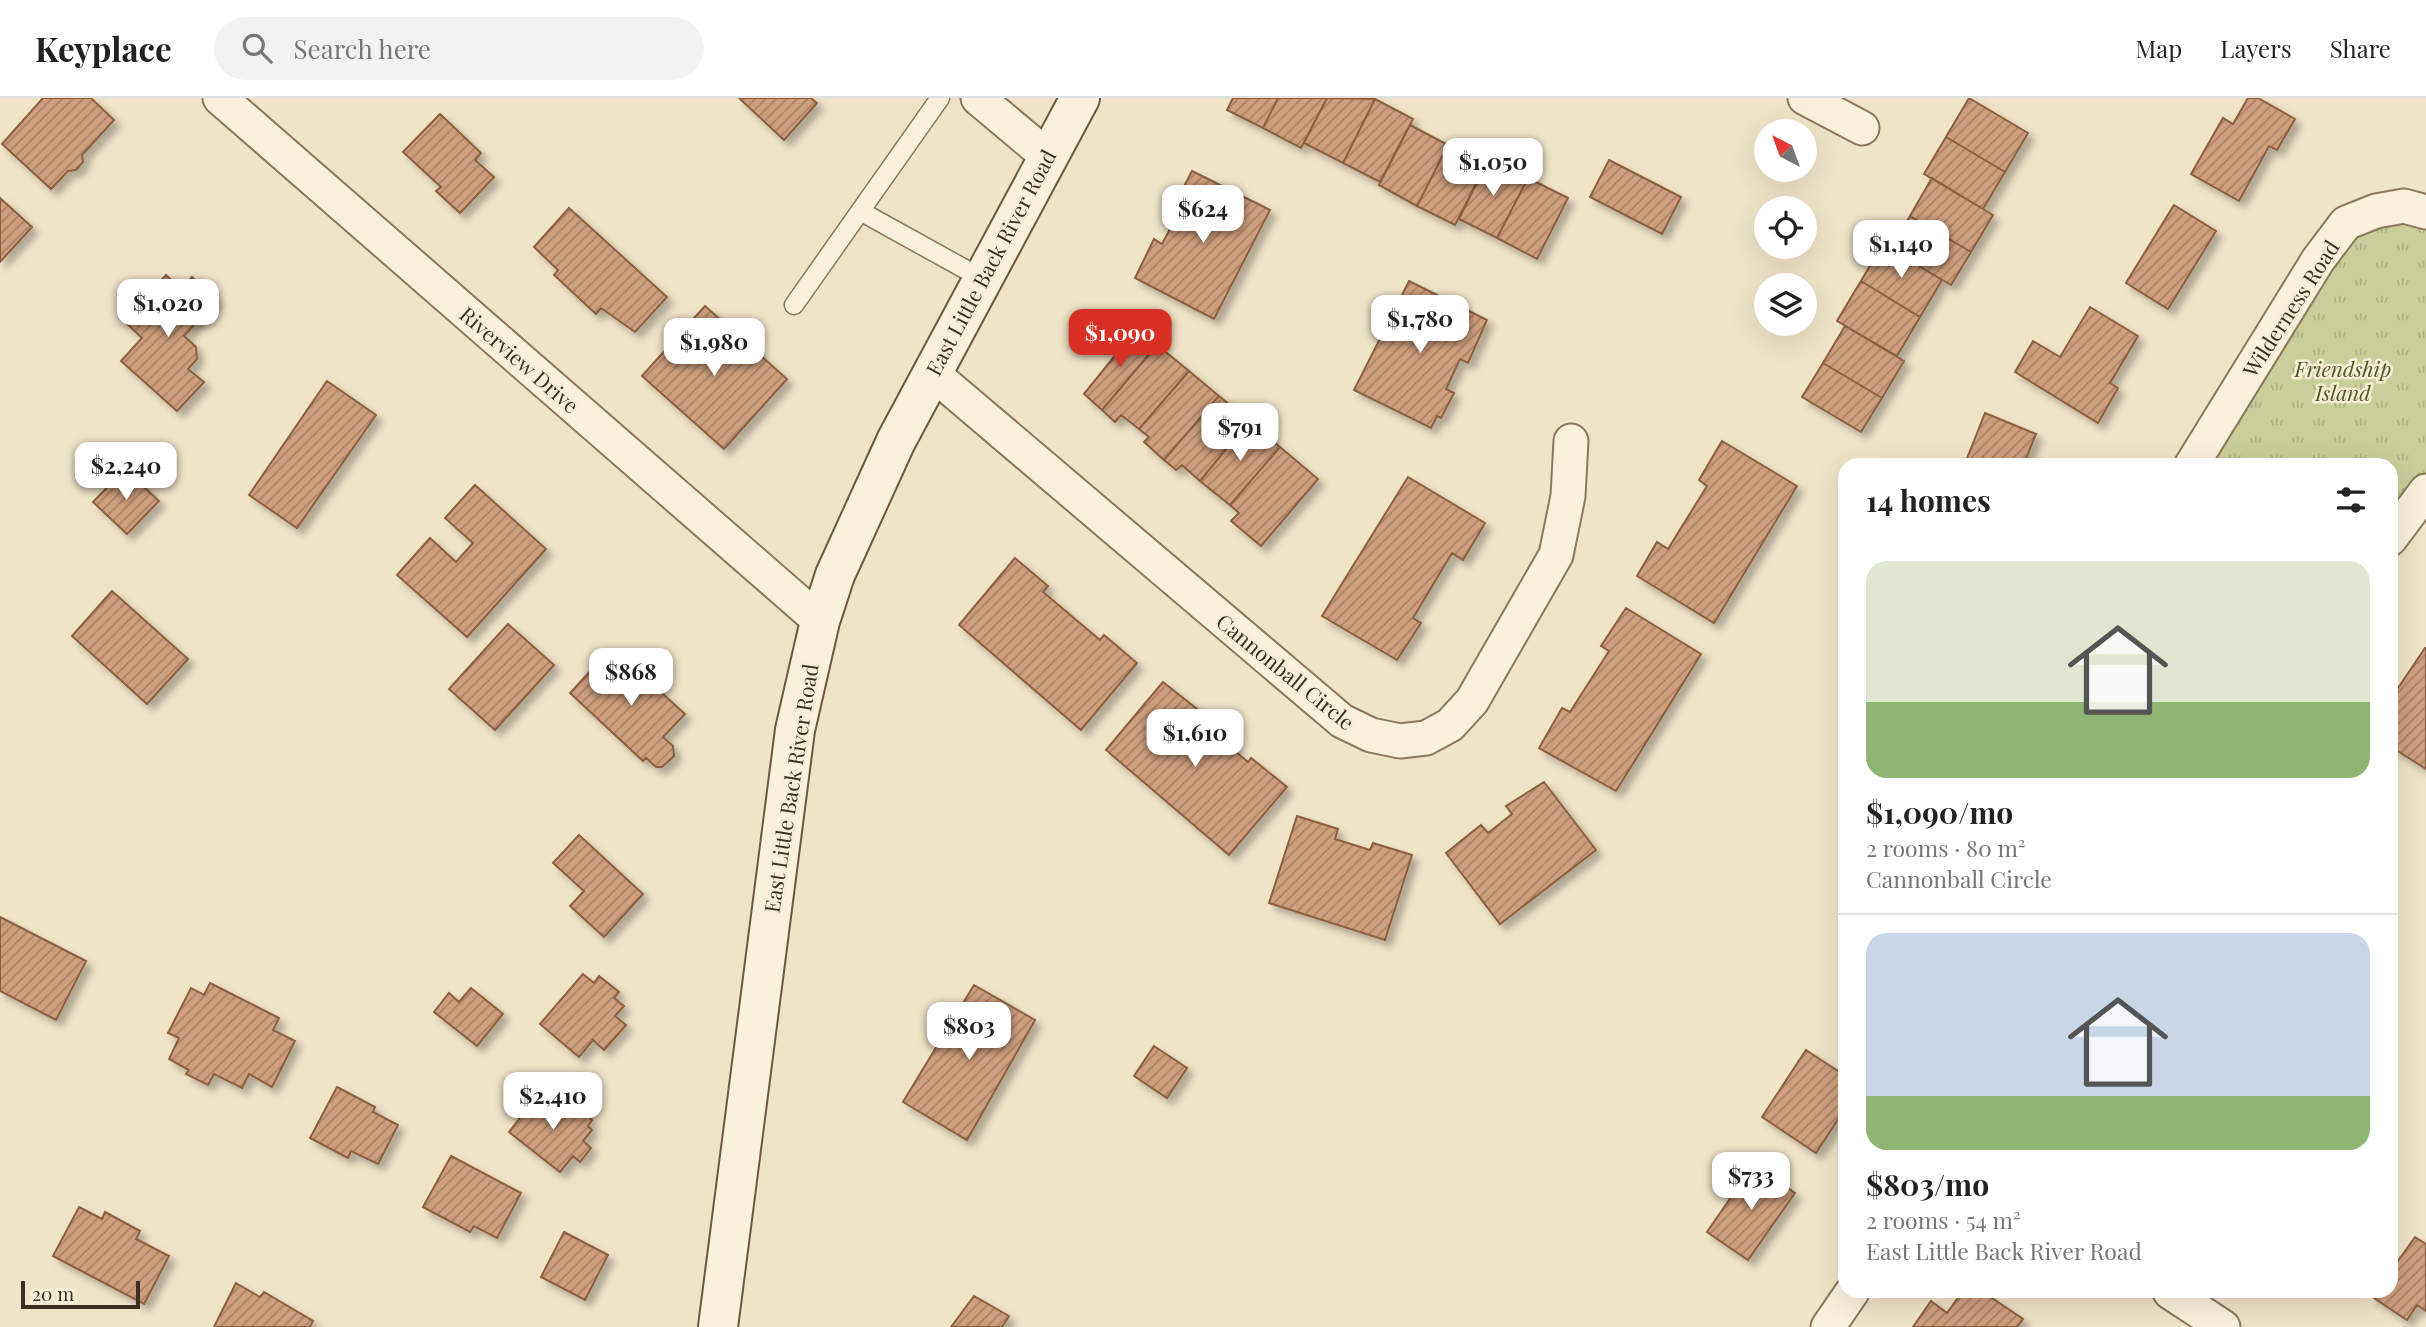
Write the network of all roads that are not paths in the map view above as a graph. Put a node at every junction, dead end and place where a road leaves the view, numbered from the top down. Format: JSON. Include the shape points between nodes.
{"nodes":[{"id":1,"x":220,"y":98,"type":"edge"},
{"id":2,"x":940,"y":98,"type":"edge"},
{"id":3,"x":978,"y":98,"type":"edge"},
{"id":4,"x":1080,"y":98,"type":"edge"},
{"id":5,"x":1805,"y":98,"type":"edge"},
{"id":6,"x":1862,"y":128,"type":"dead end"},
{"id":7,"x":1047,"y":156,"type":"junction"},
{"id":8,"x":860,"y":211,"type":"junction"},
{"id":9,"x":2426,"y":212,"type":"edge"},
{"id":10,"x":981,"y":278,"type":"junction"},
{"id":11,"x":794,"y":304,"type":"dead end"},
{"id":12,"x":931,"y":372,"type":"junction"},
{"id":13,"x":1571,"y":441,"type":"dead end"},
{"id":14,"x":2196,"y":458,"type":"edge"},
{"id":15,"x":2426,"y":491,"type":"edge"},
{"id":16,"x":2408,"y":529,"type":"edge"},
{"id":17,"x":820,"y":621,"type":"junction"},
{"id":18,"x":1849,"y":1298,"type":"edge"},
{"id":19,"x":2179,"y":1298,"type":"edge"},
{"id":20,"x":718,"y":1327,"type":"edge"},
{"id":21,"x":1828,"y":1327,"type":"edge"},
{"id":22,"x":2223,"y":1327,"type":"edge"}],
"edges":[{"from":1,"to":17,"type":"street","name":"Riverview Drive"},
{"from":2,"to":8,"type":"lane"},
{"from":3,"to":7,"type":"street"},
{"from":4,"to":7,"type":"street","name":"East Little Back River Road"},
{"from":5,"to":6,"type":"street"},
{"from":7,"to":10,"type":"street","name":"East Little Back River Road"},
{"from":8,"to":10,"type":"lane"},
{"from":8,"to":11,"type":"lane"},
{"from":9,"to":14,"type":"street","name":"Wilderness Road","via":[[2404,206],[2346,223],[2318,260]]},
{"from":10,"to":12,"type":"street","name":"East Little Back River Road"},
{"from":12,"to":13,"type":"street","name":"Cannonball Circle","via":[[1342,721],[1371,735],[1400,741],[1426,738],[1450,725],[1479,690],[1556,555],[1568,496]]},
{"from":12,"to":17,"type":"street","name":"East Little Back River Road","via":[[846,550]]},
{"from":15,"to":16,"type":"street"},
{"from":17,"to":20,"type":"street","name":"East Little Back River Road","via":[[795,730]]},
{"from":18,"to":21,"type":"street"},
{"from":19,"to":22,"type":"street"}]}
